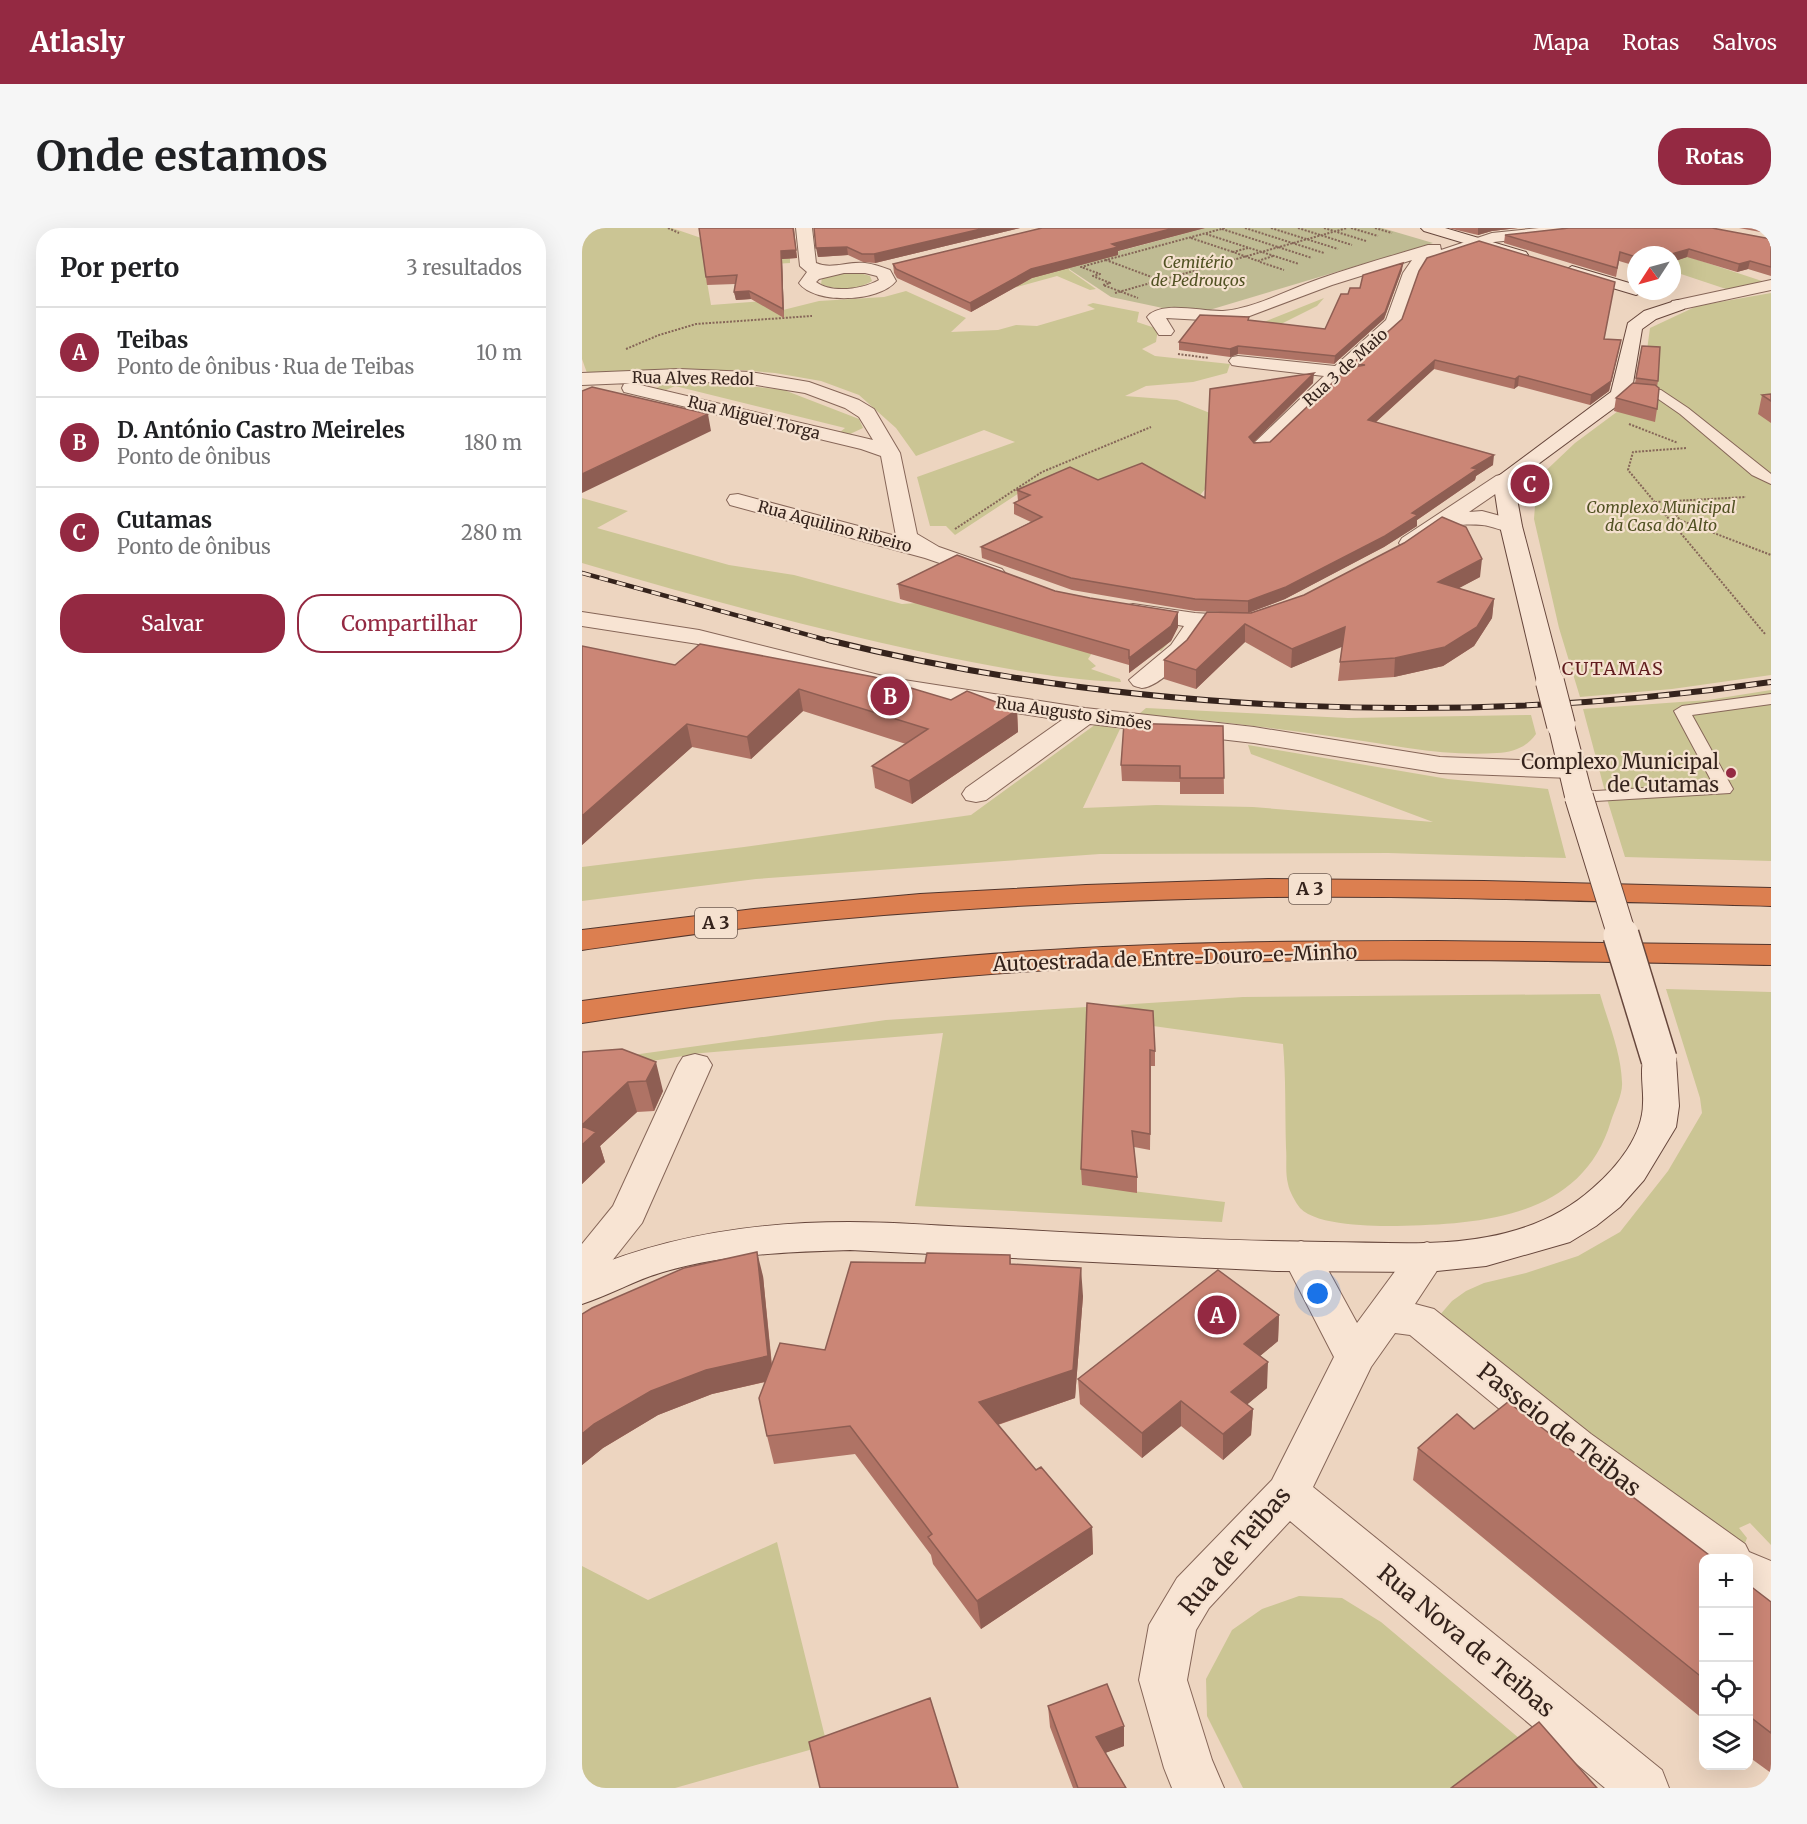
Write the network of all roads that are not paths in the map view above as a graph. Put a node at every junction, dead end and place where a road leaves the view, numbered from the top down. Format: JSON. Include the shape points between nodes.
{"nodes":[{"id":1,"x":804,"y":228,"type":"edge"},
{"id":2,"x":1429,"y":228,"type":"edge"},
{"id":3,"x":1578,"y":228,"type":"edge"},
{"id":4,"x":1472,"y":241,"type":"junction"},
{"id":5,"x":1534,"y":259,"type":"edge"},
{"id":6,"x":896,"y":263,"type":"edge"},
{"id":7,"x":1556,"y":266,"type":"edge"},
{"id":8,"x":876,"y":270,"type":"junction"},
{"id":9,"x":822,"y":272,"type":"junction"},
{"id":10,"x":1771,"y":285,"type":"edge"},
{"id":11,"x":1627,"y":288,"type":"edge"},
{"id":12,"x":1665,"y":300,"type":"edge"},
{"id":13,"x":1678,"y":304,"type":"junction"},
{"id":14,"x":1164,"y":322,"type":"road end"},
{"id":15,"x":1238,"y":362,"type":"road end"},
{"id":16,"x":1338,"y":372,"type":"junction"},
{"id":17,"x":582,"y":379,"type":"edge"},
{"id":18,"x":1623,"y":389,"type":"junction"},
{"id":19,"x":1261,"y":447,"type":"edge"},
{"id":20,"x":890,"y":453,"type":"junction"},
{"id":21,"x":1503,"y":480,"type":"junction"},
{"id":22,"x":1771,"y":480,"type":"edge"},
{"id":23,"x":738,"y":500,"type":"dead end"},
{"id":24,"x":1444,"y":521,"type":"junction"},
{"id":25,"x":1511,"y":526,"type":"junction"},
{"id":26,"x":931,"y":552,"type":"junction"},
{"id":27,"x":1394,"y":554,"type":"edge"},
{"id":28,"x":1020,"y":583,"type":"edge"},
{"id":29,"x":1112,"y":608,"type":"edge"},
{"id":30,"x":1264,"y":618,"type":"edge"},
{"id":31,"x":582,"y":619,"type":"edge"},
{"id":32,"x":1195,"y":620,"type":"junction"},
{"id":33,"x":1142,"y":680,"type":"dead end"},
{"id":34,"x":1771,"y":699,"type":"edge"},
{"id":35,"x":1085,"y":716,"type":"junction"},
{"id":36,"x":1575,"y":783,"type":"junction"},
{"id":37,"x":976,"y":794,"type":"dead end"},
{"id":38,"x":1771,"y":897,"type":"edge"},
{"id":39,"x":582,"y":940,"type":"edge"},
{"id":40,"x":1771,"y":955,"type":"edge"},
{"id":41,"x":637,"y":1004,"type":"junction"},
{"id":42,"x":582,"y":1012,"type":"edge"},
{"id":43,"x":582,"y":1018,"type":"edge"},
{"id":44,"x":695,"y":1065,"type":"dead end"},
{"id":45,"x":1301,"y":1256,"type":"junction"},
{"id":46,"x":1427,"y":1257,"type":"junction"},
{"id":47,"x":582,"y":1271,"type":"edge"},
{"id":48,"x":582,"y":1289,"type":"edge"},
{"id":49,"x":1385,"y":1316,"type":"junction"},
{"id":50,"x":1356,"y":1357,"type":"junction"},
{"id":51,"x":1288,"y":1493,"type":"junction"},
{"id":52,"x":1724,"y":1554,"type":"edge"},
{"id":53,"x":1753,"y":1574,"type":"edge"},
{"id":54,"x":1771,"y":1585,"type":"edge"},
{"id":55,"x":1198,"y":1788,"type":"edge"},
{"id":56,"x":1644,"y":1788,"type":"edge"}],
"edges":[{"from":1,"to":9,"type":"street","via":[[808,266]]},
{"from":2,"to":4,"type":"street"},
{"from":3,"to":4,"type":"street","name":"Rua 3 de Maio"},
{"from":4,"to":5,"type":"street"},
{"from":4,"to":14,"type":"street","via":[[1326,282],[1246,312]]},
{"from":4,"to":16,"type":"street","name":"Rua 3 de Maio","via":[[1419,262],[1393,323]]},
{"from":6,"to":8,"type":"street"},
{"from":7,"to":11,"type":"street"},
{"from":8,"to":9,"type":"street","via":[[844,268]]},
{"from":8,"to":9,"type":"street","via":[[888,276],[884,285],[846,293],[810,287],[808,279]]},
{"from":10,"to":13,"type":"street"},
{"from":12,"to":13,"type":"street"},
{"from":13,"to":18,"type":"street","via":[[1650,315],[1634,327]]},
{"from":15,"to":16,"type":"street"},
{"from":16,"to":19,"type":"street","name":"Rua 3 de Maio"},
{"from":17,"to":20,"type":"street","name":"Rua Miguel Torga","via":[[634,388]]},
{"from":17,"to":20,"type":"street","name":"Rua Alves Redol","via":[[715,375],[782,381],[833,396],[867,413]]},
{"from":18,"to":21,"type":"street","via":[[1594,415]]},
{"from":18,"to":22,"type":"lane","via":[[1657,393]]},
{"from":20,"to":26,"type":"street","name":"Rua Alves Redol","via":[[907,537]]},
{"from":21,"to":24,"type":"street"},
{"from":21,"to":25,"type":"street"},
{"from":23,"to":26,"type":"street","name":"Rua Aquilino Ribeiro"},
{"from":24,"to":25,"type":"street","via":[[1482,518]]},
{"from":24,"to":27,"type":"street"},
{"from":25,"to":36,"type":"street","bridge":true},
{"from":26,"to":28,"type":"street"},
{"from":29,"to":32,"type":"street"},
{"from":30,"to":32,"type":"street","via":[[1233,623]]},
{"from":31,"to":35,"type":"street","name":"Rua Augusto Simões","via":[[699,637],[891,686]]},
{"from":32,"to":33,"type":"street","via":[[1193,633],[1184,646]]},
{"from":34,"to":36,"type":"lane","via":[[1682,711],[1724,789]]},
{"from":35,"to":36,"type":"street","name":"Rua Augusto Simões","via":[[1254,735]]},
{"from":35,"to":37,"type":"street"},
{"from":36,"to":46,"type":"street","bridge":true,"via":[[1659,1059],[1658,1127],[1631,1171],[1607,1197],[1557,1232],[1486,1252]]},
{"from":38,"to":39,"type":"highway","number":"A 3","via":[[1391,888],[1059,895],[753,918]]},
{"from":40,"to":41,"type":"highway","name":"Autoestrada de Entre-Douro-e-Minho","via":[[1402,951],[1098,957],[879,974]]},
{"from":41,"to":42,"type":"highway","name":"Autoestrada de Entre-Douro-e-Minho"},
{"from":41,"to":43,"type":"highway"},
{"from":44,"to":47,"type":"street","via":[[629,1213]]},
{"from":45,"to":46,"type":"street"},
{"from":45,"to":48,"type":"street","via":[[850,1236],[782,1238],[669,1255]]},
{"from":45,"to":50,"type":"street"},
{"from":46,"to":49,"type":"street","name":"Rua de Teibas"},
{"from":49,"to":50,"type":"street","name":"Rua de Teibas"},
{"from":49,"to":52,"type":"street","name":"Passeio de Teibas","via":[[1420,1320],[1576,1447]]},
{"from":50,"to":51,"type":"street","name":"Rua de Teibas"},
{"from":51,"to":55,"type":"street","name":"Rua de Teibas","via":[[1193,1593],[1173,1625],[1163,1680]]},
{"from":51,"to":56,"type":"street","name":"Rua Nova de Teibas"},
{"from":53,"to":54,"type":"street"}]}
